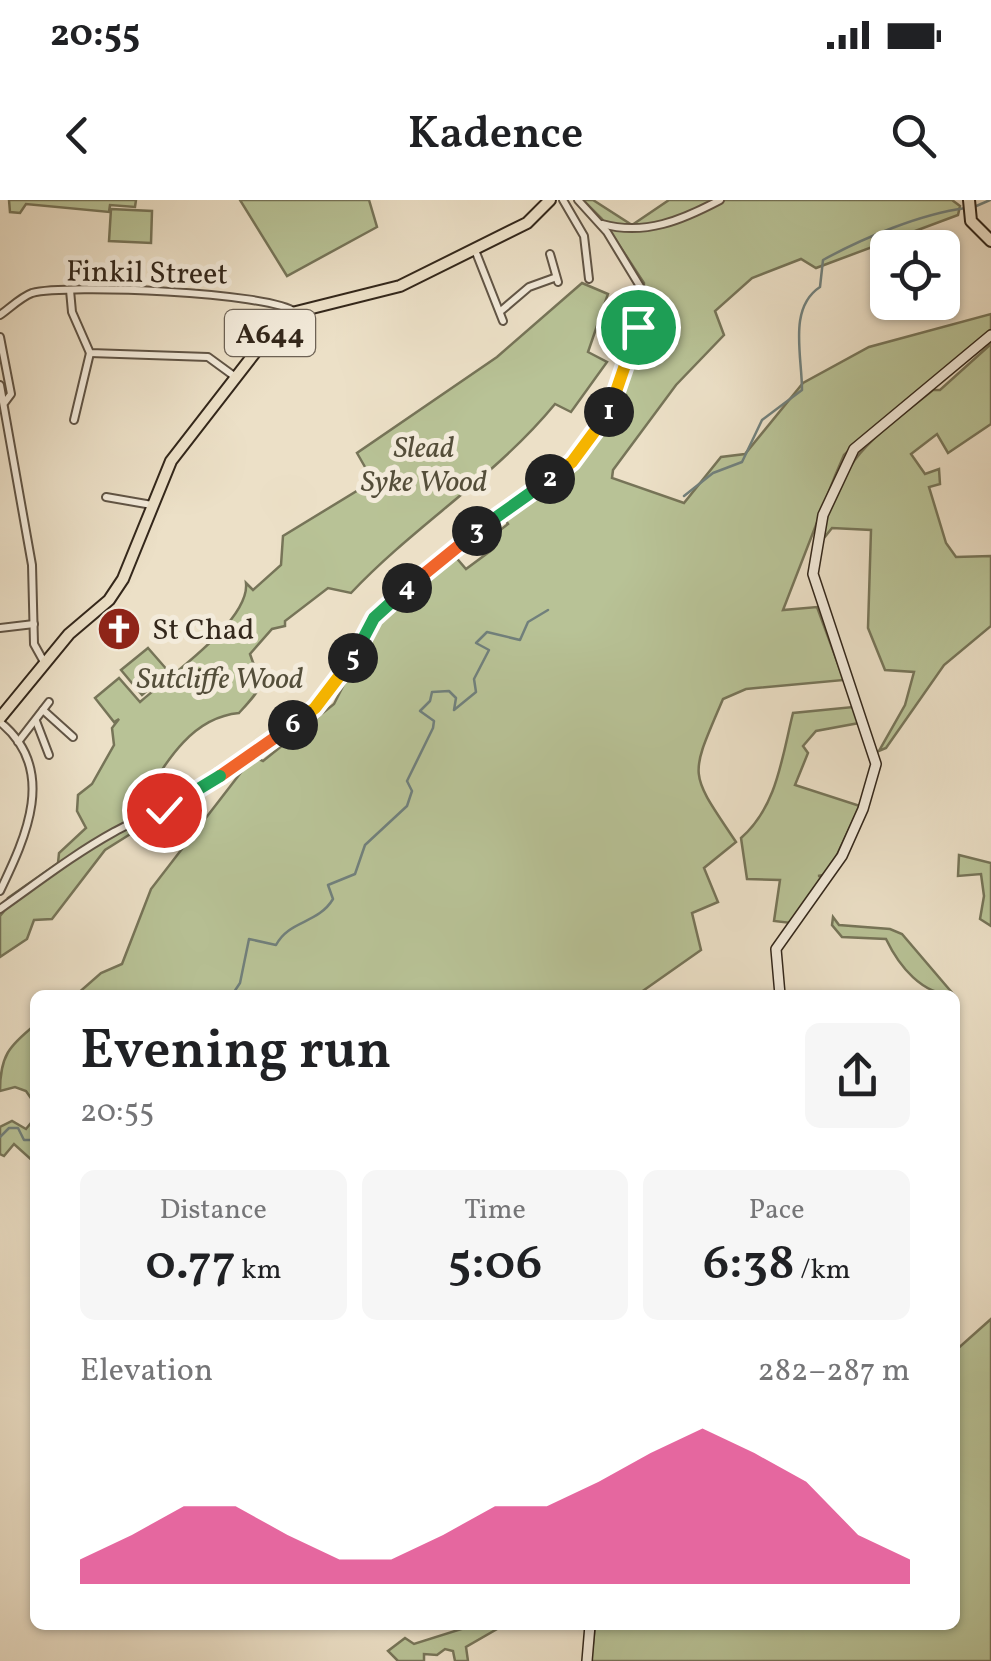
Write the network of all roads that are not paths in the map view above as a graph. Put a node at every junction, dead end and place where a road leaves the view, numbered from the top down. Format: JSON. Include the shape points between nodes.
{"nodes":[{"id":1,"x":550,"y":200,"type":"edge"},
{"id":2,"x":563,"y":200,"type":"edge"},
{"id":3,"x":578,"y":200,"type":"edge"},
{"id":4,"x":720,"y":200,"type":"edge"},
{"id":5,"x":969,"y":206,"type":"edge"},
{"id":6,"x":601,"y":223,"type":"junction"},
{"id":7,"x":991,"y":241,"type":"edge"},
{"id":8,"x":475,"y":250,"type":"junction"},
{"id":9,"x":550,"y":254,"type":"dead end"},
{"id":10,"x":589,"y":279,"type":"dead end"},
{"id":11,"x":70,"y":290,"type":"junction"},
{"id":12,"x":502,"y":310,"type":"junction"},
{"id":13,"x":296,"y":312,"type":"junction"},
{"id":14,"x":0,"y":315,"type":"edge"},
{"id":15,"x":503,"y":321,"type":"dead end"},
{"id":16,"x":991,"y":336,"type":"edge"},
{"id":17,"x":0,"y":337,"type":"edge"},
{"id":18,"x":90,"y":353,"type":"junction"},
{"id":19,"x":234,"y":376,"type":"junction"},
{"id":20,"x":0,"y":386,"type":"edge"},
{"id":21,"x":4,"y":403,"type":"junction"},
{"id":22,"x":74,"y":420,"type":"dead end"},
{"id":23,"x":106,"y":497,"type":"dead end"},
{"id":24,"x":152,"y":506,"type":"junction"},
{"id":25,"x":34,"y":624,"type":"junction"},
{"id":26,"x":0,"y":628,"type":"edge"},
{"id":27,"x":44,"y":662,"type":"junction"},
{"id":28,"x":49,"y":702,"type":"dead end"},
{"id":29,"x":43,"y":710,"type":"junction"},
{"id":30,"x":0,"y":720,"type":"edge"},
{"id":31,"x":35,"y":720,"type":"junction"},
{"id":32,"x":73,"y":737,"type":"dead end"},
{"id":33,"x":18,"y":742,"type":"junction"},
{"id":34,"x":48,"y":755,"type":"dead end"},
{"id":35,"x":0,"y":892,"type":"edge"},
{"id":36,"x":0,"y":908,"type":"edge"},
{"id":37,"x":780,"y":990,"type":"edge"},
{"id":38,"x":590,"y":1630,"type":"edge"},
{"id":39,"x":588,"y":1661,"type":"edge"}],
"edges":[{"from":1,"to":8,"type":"main road","number":"A644","via":[[527,223]]},
{"from":2,"to":10,"type":"street","via":[[584,236]]},
{"from":3,"to":6,"type":"street"},
{"from":4,"to":6,"type":"street","via":[[662,226]]},
{"from":5,"to":7,"type":"main road","via":[[973,225]]},
{"from":6,"to":36,"type":"street","via":[[641,288],[638,327],[618,392],[572,462],[394,597],[305,716],[182,800],[114,832]]},
{"from":8,"to":12,"type":"street"},
{"from":8,"to":13,"type":"main road","number":"A644","via":[[400,286]]},
{"from":9,"to":12,"type":"street","via":[[556,280],[529,287]]},
{"from":11,"to":13,"type":"street","name":"Finkil Street","via":[[251,296]]},
{"from":11,"to":14,"type":"street","name":"Finkil Street","via":[[27,295]]},
{"from":11,"to":18,"type":"street"},
{"from":12,"to":15,"type":"street"},
{"from":13,"to":19,"type":"main road","number":"A644"},
{"from":16,"to":37,"type":"street","via":[[854,448],[823,515],[812,574],[876,764],[842,856],[776,949]]},
{"from":17,"to":21,"type":"street","via":[[11,394]]},
{"from":18,"to":19,"type":"street","via":[[208,357]]},
{"from":18,"to":22,"type":"street","via":[[70,410]]},
{"from":19,"to":24,"type":"main road","number":"A644","via":[[171,461]]},
{"from":20,"to":21,"type":"street"},
{"from":21,"to":25,"type":"street","via":[[27,532]]},
{"from":23,"to":24,"type":"street"},
{"from":24,"to":27,"type":"main road","number":"A644","via":[[109,600]]},
{"from":25,"to":26,"type":"street"},
{"from":25,"to":27,"type":"street","via":[[34,644]]},
{"from":27,"to":30,"type":"main road","number":"A644"},
{"from":28,"to":29,"type":"street"},
{"from":29,"to":31,"type":"street"},
{"from":29,"to":32,"type":"street"},
{"from":30,"to":33,"type":"street"},
{"from":31,"to":33,"type":"street"},
{"from":31,"to":34,"type":"street"},
{"from":33,"to":35,"type":"street","via":[[34,798],[27,834]]},
{"from":38,"to":39,"type":"street"}]}
